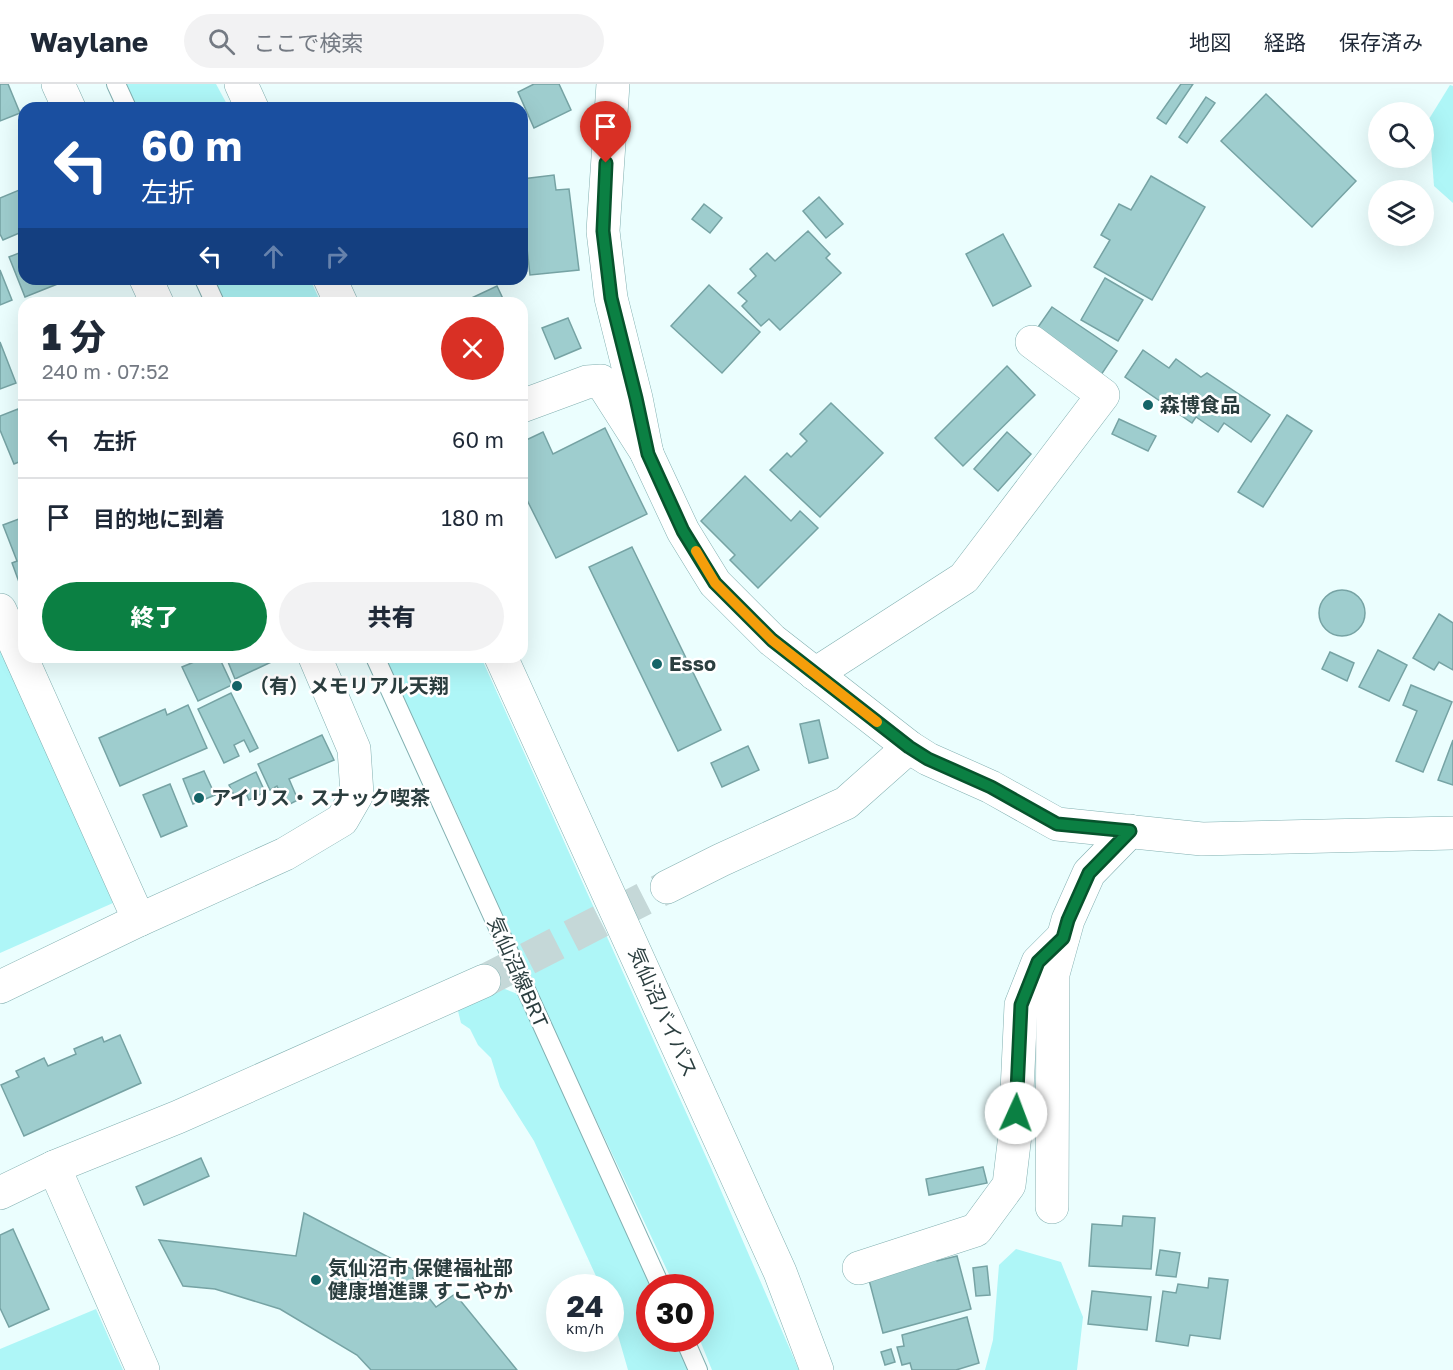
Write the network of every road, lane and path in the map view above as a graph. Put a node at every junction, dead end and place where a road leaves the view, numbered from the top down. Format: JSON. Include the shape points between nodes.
{"nodes":[{"id":1,"x":58,"y":84,"type":"edge"},
{"id":2,"x":116,"y":84,"type":"edge"},
{"id":3,"x":242,"y":84,"type":"edge"},
{"id":4,"x":613,"y":84,"type":"edge"},
{"id":5,"x":66,"y":102,"type":"edge"},
{"id":6,"x":124,"y":102,"type":"edge"},
{"id":7,"x":250,"y":102,"type":"edge"},
{"id":8,"x":1032,"y":342,"type":"dead end"},
{"id":9,"x":528,"y":404,"type":"edge"},
{"id":10,"x":648,"y":454,"type":"junction"},
{"id":11,"x":0,"y":610,"type":"edge"},
{"id":12,"x":18,"y":650,"type":"edge"},
{"id":13,"x":24,"y":663,"type":"edge"},
{"id":14,"x":318,"y":663,"type":"edge"},
{"id":15,"x":378,"y":663,"type":"edge"},
{"id":16,"x":504,"y":663,"type":"edge"},
{"id":17,"x":815,"y":674,"type":"junction"},
{"id":18,"x":909,"y":747,"type":"junction"},
{"id":19,"x":1130,"y":831,"type":"junction"},
{"id":20,"x":1453,"y":833,"type":"edge"},
{"id":21,"x":667,"y":887,"type":"tunnel mouth"},
{"id":22,"x":139,"y":920,"type":"junction"},
{"id":23,"x":1063,"y":938,"type":"junction"},
{"id":24,"x":484,"y":981,"type":"tunnel mouth"},
{"id":25,"x":0,"y":987,"type":"edge"},
{"id":26,"x":54,"y":1167,"type":"junction"},
{"id":27,"x":0,"y":1193,"type":"edge"},
{"id":28,"x":1052,"y":1207,"type":"dead end"},
{"id":29,"x":859,"y":1268,"type":"dead end"},
{"id":30,"x":655,"y":1274,"type":"edge"},
{"id":31,"x":690,"y":1352,"type":"edge"},
{"id":32,"x":143,"y":1370,"type":"edge"},
{"id":33,"x":698,"y":1370,"type":"edge"},
{"id":34,"x":817,"y":1370,"type":"edge"}],
"edges":[{"from":1,"to":5,"type":"main road"},
{"from":2,"to":6,"type":"lane"},
{"from":3,"to":7,"type":"main road"},
{"from":4,"to":10,"type":"main road","via":[[603,231],[611,298]]},
{"from":8,"to":17,"type":"main road","via":[[1103,395],[964,578]]},
{"from":9,"to":10,"type":"main road","via":[[586,382],[601,381]]},
{"from":10,"to":17,"type":"main road","via":[[683,531],[715,583],[772,640]]},
{"from":11,"to":12,"type":"main road"},
{"from":13,"to":22,"type":"main road"},
{"from":14,"to":22,"type":"main road","via":[[354,749],[357,794],[342,820],[285,854]]},
{"from":15,"to":30,"type":"lane","name":"気仙沼線BRT"},
{"from":16,"to":34,"type":"main road","name":"気仙沼バイパス","via":[[780,1272]]},
{"from":17,"to":18,"type":"main road"},
{"from":18,"to":19,"type":"main road","via":[[1057,824]]},
{"from":18,"to":21,"type":"main road","via":[[846,803]]},
{"from":19,"to":20,"type":"main road","via":[[1202,839]]},
{"from":19,"to":23,"type":"main road","via":[[1089,873]]},
{"from":22,"to":25,"type":"main road"},
{"from":23,"to":28,"type":"main road","via":[[1053,974]]},
{"from":23,"to":29,"type":"main road","via":[[1038,962],[1021,1005],[1009,1185],[976,1230]]},
{"from":24,"to":26,"type":"main road","via":[[178,1117]]},
{"from":26,"to":27,"type":"main road"},
{"from":26,"to":32,"type":"main road"},
{"from":31,"to":33,"type":"lane"}]}
